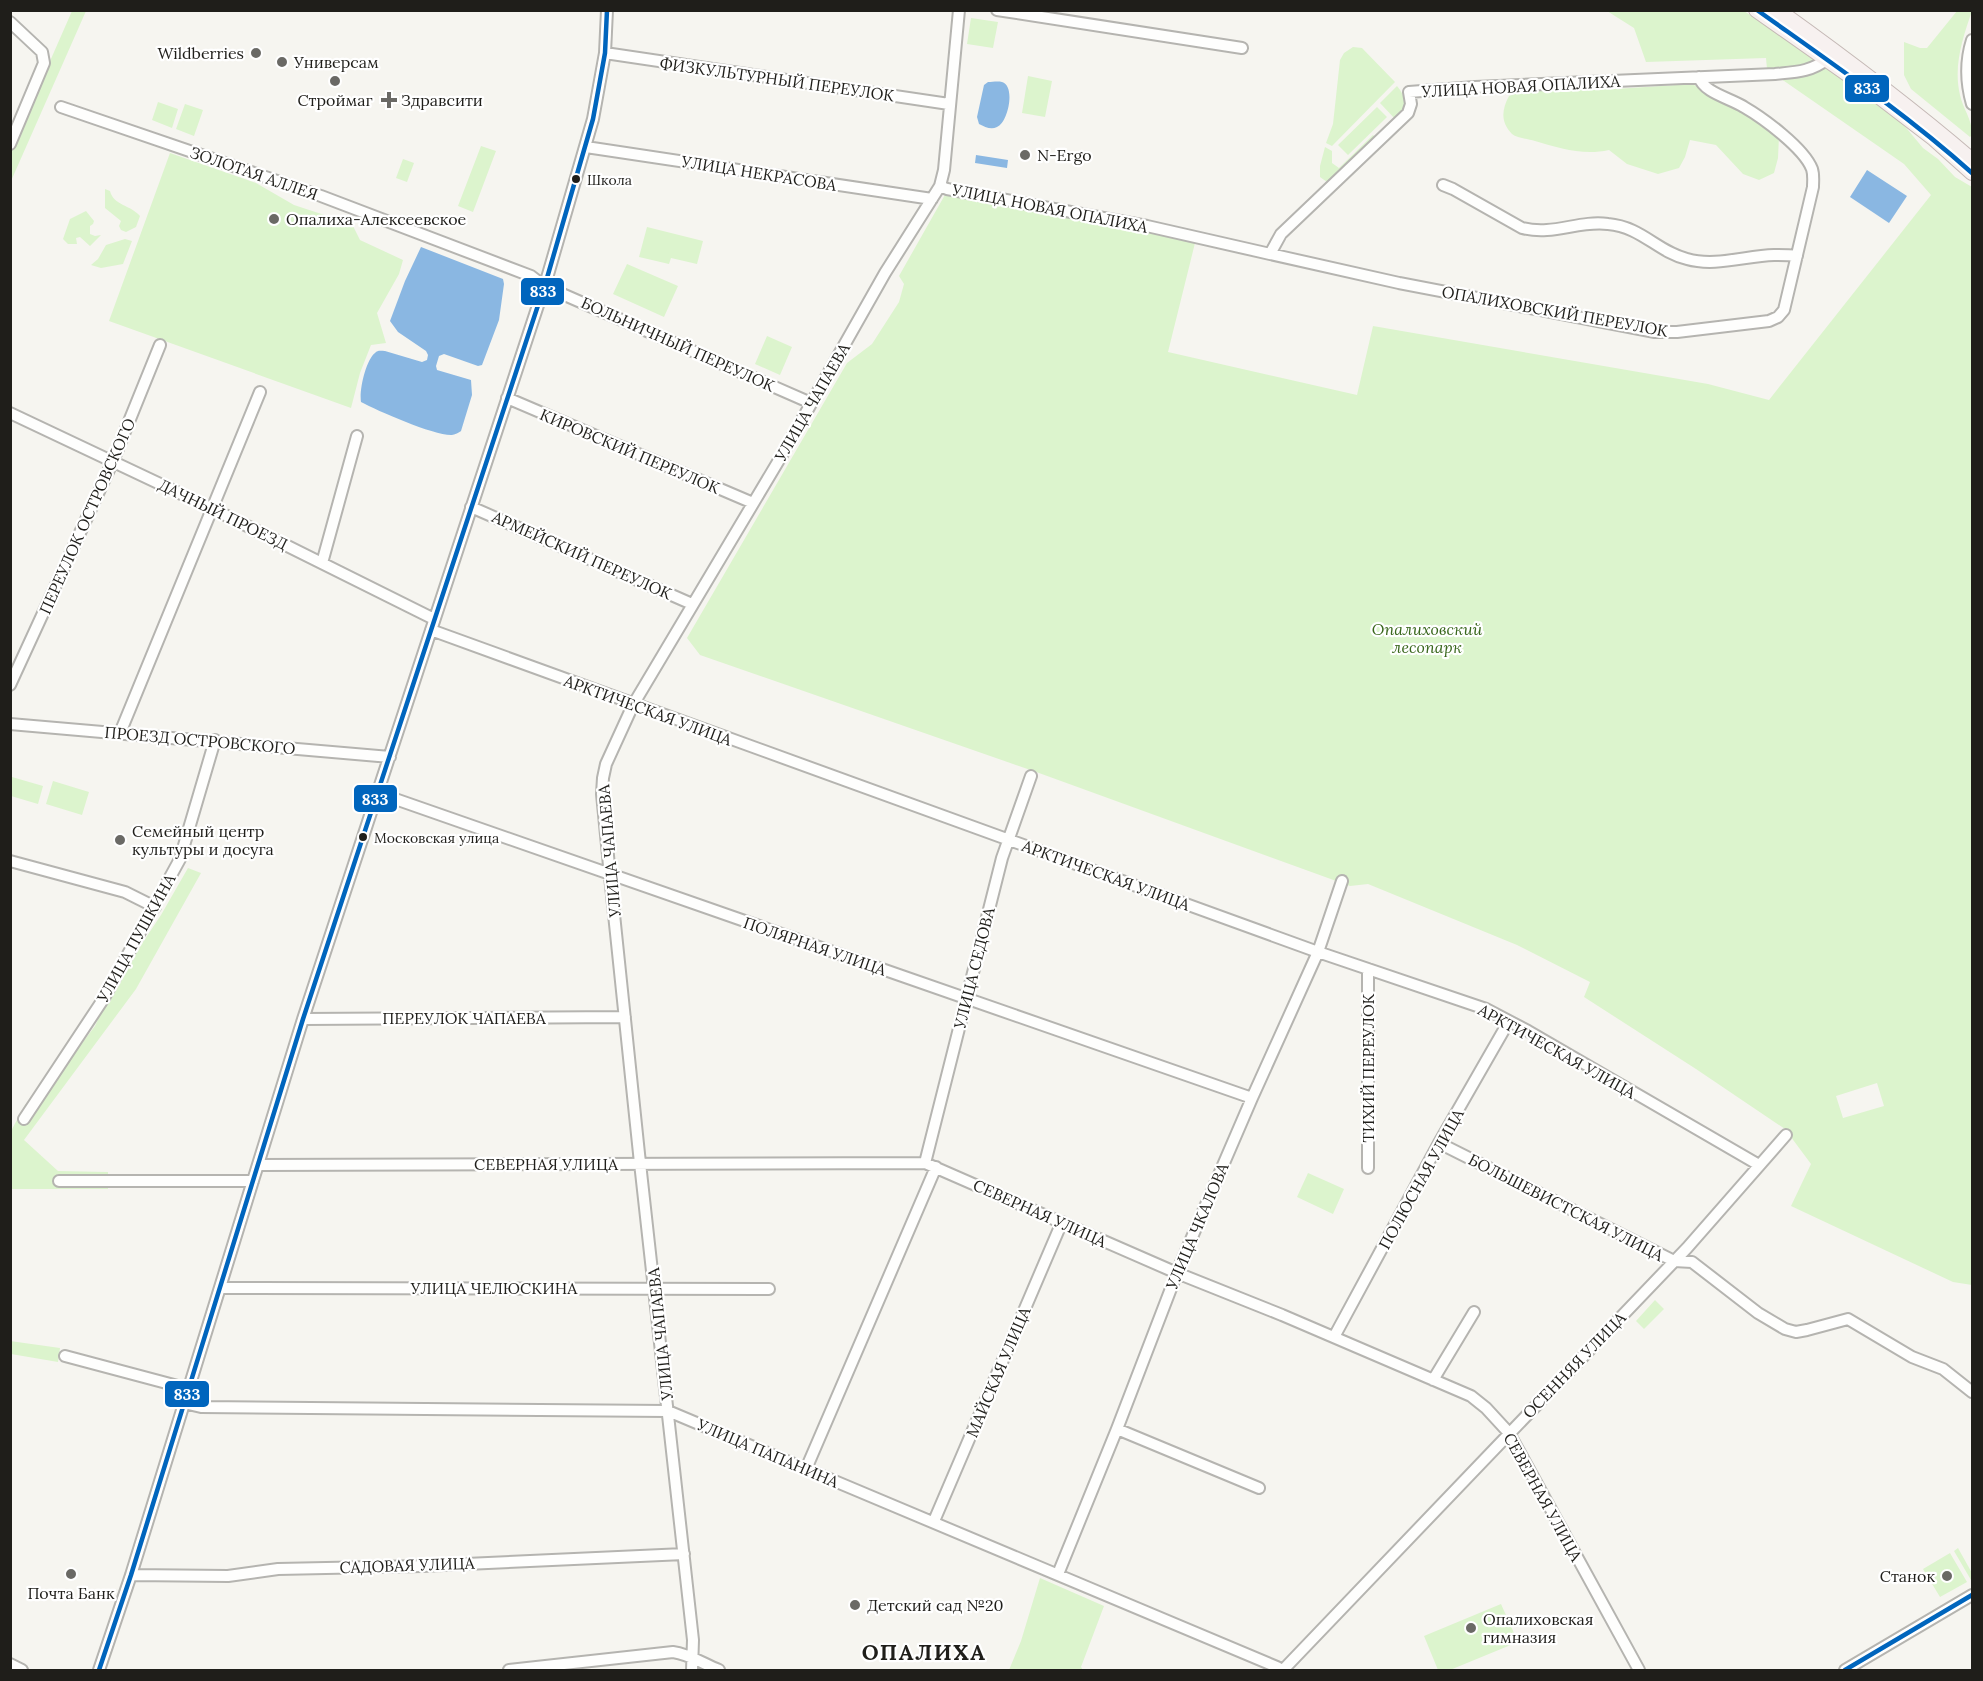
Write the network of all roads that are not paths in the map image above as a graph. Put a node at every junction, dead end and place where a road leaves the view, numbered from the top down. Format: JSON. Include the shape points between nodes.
{"nodes":[{"id":1,"x":607,"y":10,"type":"edge"},
{"id":2,"x":959,"y":10,"type":"edge"},
{"id":3,"x":997,"y":10,"type":"edge"},
{"id":4,"x":1756,"y":10,"type":"edge"},
{"id":5,"x":1778,"y":10,"type":"edge"},
{"id":6,"x":10,"y":22,"type":"edge"},
{"id":7,"x":1972,"y":40,"type":"edge"},
{"id":8,"x":1242,"y":48,"type":"dead end"},
{"id":9,"x":605,"y":53,"type":"junction"},
{"id":10,"x":1827,"y":59,"type":"junction"},
{"id":11,"x":1699,"y":77,"type":"junction"},
{"id":12,"x":949,"y":104,"type":"junction"},
{"id":13,"x":1972,"y":105,"type":"edge"},
{"id":14,"x":61,"y":107,"type":"dead end"},
{"id":15,"x":10,"y":144,"type":"edge"},
{"id":16,"x":586,"y":147,"type":"junction"},
{"id":17,"x":1972,"y":160,"type":"edge"},
{"id":18,"x":1972,"y":173,"type":"edge"},
{"id":19,"x":1443,"y":185,"type":"dead end"},
{"id":20,"x":940,"y":186,"type":"junction"},
{"id":21,"x":932,"y":198,"type":"junction"},
{"id":22,"x":1270,"y":254,"type":"junction"},
{"id":23,"x":1797,"y":256,"type":"junction"},
{"id":24,"x":544,"y":286,"type":"junction"},
{"id":25,"x":160,"y":345,"type":"dead end"},
{"id":26,"x":260,"y":392,"type":"dead end"},
{"id":27,"x":507,"y":398,"type":"junction"},
{"id":28,"x":812,"y":403,"type":"junction"},
{"id":29,"x":10,"y":413,"type":"edge"},
{"id":30,"x":357,"y":436,"type":"dead end"},
{"id":31,"x":113,"y":461,"type":"junction"},
{"id":32,"x":753,"y":503,"type":"junction"},
{"id":33,"x":471,"y":507,"type":"junction"},
{"id":34,"x":213,"y":509,"type":"junction"},
{"id":35,"x":322,"y":563,"type":"junction"},
{"id":36,"x":693,"y":604,"type":"junction"},
{"id":37,"x":434,"y":619,"type":"junction"},
{"id":38,"x":431,"y":630,"type":"junction"},
{"id":39,"x":10,"y":685,"type":"edge"},
{"id":40,"x":633,"y":705,"type":"junction"},
{"id":41,"x":10,"y":724,"type":"edge"},
{"id":42,"x":120,"y":733,"type":"junction"},
{"id":43,"x":215,"y":740,"type":"junction"},
{"id":44,"x":390,"y":757,"type":"junction"},
{"id":45,"x":1031,"y":776,"type":"dead end"},
{"id":46,"x":378,"y":794,"type":"junction"},
{"id":47,"x":1008,"y":839,"type":"junction"},
{"id":48,"x":10,"y":861,"type":"edge"},
{"id":49,"x":610,"y":876,"type":"junction"},
{"id":50,"x":1342,"y":881,"type":"dead end"},
{"id":51,"x":155,"y":907,"type":"junction"},
{"id":52,"x":1318,"y":952,"type":"junction"},
{"id":53,"x":1368,"y":969,"type":"junction"},
{"id":54,"x":967,"y":998,"type":"junction"},
{"id":55,"x":625,"y":1017,"type":"junction"},
{"id":56,"x":303,"y":1019,"type":"junction"},
{"id":57,"x":1509,"y":1021,"type":"junction"},
{"id":58,"x":1252,"y":1098,"type":"junction"},
{"id":59,"x":24,"y":1119,"type":"dead end"},
{"id":60,"x":1786,"y":1135,"type":"dead end"},
{"id":61,"x":1439,"y":1143,"type":"junction"},
{"id":62,"x":640,"y":1163,"type":"junction"},
{"id":63,"x":258,"y":1165,"type":"junction"},
{"id":64,"x":931,"y":1165,"type":"junction"},
{"id":65,"x":1759,"y":1165,"type":"junction"},
{"id":66,"x":1368,"y":1168,"type":"dead end"},
{"id":67,"x":59,"y":1181,"type":"dead end"},
{"id":68,"x":253,"y":1181,"type":"junction"},
{"id":69,"x":1062,"y":1222,"type":"junction"},
{"id":70,"x":1674,"y":1261,"type":"junction"},
{"id":71,"x":1177,"y":1273,"type":"junction"},
{"id":72,"x":220,"y":1288,"type":"junction"},
{"id":73,"x":655,"y":1288,"type":"junction"},
{"id":74,"x":769,"y":1289,"type":"dead end"},
{"id":75,"x":1474,"y":1312,"type":"dead end"},
{"id":76,"x":1334,"y":1338,"type":"junction"},
{"id":77,"x":65,"y":1356,"type":"dead end"},
{"id":78,"x":1433,"y":1380,"type":"junction"},
{"id":79,"x":189,"y":1389,"type":"junction"},
{"id":80,"x":1972,"y":1392,"type":"edge"},
{"id":81,"x":184,"y":1402,"type":"junction"},
{"id":82,"x":668,"y":1411,"type":"junction"},
{"id":83,"x":1117,"y":1429,"type":"junction"},
{"id":84,"x":1509,"y":1433,"type":"junction"},
{"id":85,"x":806,"y":1469,"type":"junction"},
{"id":86,"x":1259,"y":1488,"type":"dead end"},
{"id":87,"x":934,"y":1521,"type":"junction"},
{"id":88,"x":684,"y":1554,"type":"junction"},
{"id":89,"x":1058,"y":1574,"type":"junction"},
{"id":90,"x":131,"y":1575,"type":"junction"},
{"id":91,"x":1972,"y":1595,"type":"edge"},
{"id":92,"x":10,"y":1664,"type":"edge"},
{"id":93,"x":692,"y":1665,"type":"edge"},
{"id":94,"x":22,"y":1671,"type":"edge"},
{"id":95,"x":99,"y":1671,"type":"edge"},
{"id":96,"x":509,"y":1671,"type":"edge"},
{"id":97,"x":719,"y":1671,"type":"edge"},
{"id":98,"x":1282,"y":1671,"type":"edge"},
{"id":99,"x":1639,"y":1671,"type":"edge"},
{"id":100,"x":1845,"y":1671,"type":"edge"}],
"edges":[{"from":1,"to":9,"type":"street"},
{"from":2,"to":12,"type":"street","name":"УЛИЦА ЧАПАЕВА"},
{"from":3,"to":8,"type":"street"},
{"from":4,"to":10,"type":"main road"},
{"from":5,"to":17,"type":"main road","via":[[1906,104]]},
{"from":6,"to":15,"type":"street","via":[[44,57]]},
{"from":7,"to":13,"type":"street","via":[[1967,75]]},
{"from":9,"to":12,"type":"street","name":"ФИЗКУЛЬТУРНЫЙ ПЕРЕУЛОК"},
{"from":9,"to":16,"type":"street"},
{"from":10,"to":11,"type":"street","name":"УЛИЦА НОВАЯ ОПАЛИХА","via":[[1805,71]]},
{"from":10,"to":18,"type":"main road","via":[[1934,139]]},
{"from":11,"to":22,"type":"street","name":"УЛИЦА НОВАЯ ОПАЛИХА","via":[[1409,92],[1408,113],[1281,234]]},
{"from":11,"to":23,"type":"street","name":"ОПАЛИХОВСКИЙ ПЕРЕУЛОК","via":[[1708,89],[1767,122],[1806,158],[1812,169],[1813,187]]},
{"from":12,"to":20,"type":"street","name":"УЛИЦА ЧАПАЕВА"},
{"from":14,"to":24,"type":"street","name":"ЗОЛОТАЯ АЛЛЕЯ","via":[[321,196],[531,276]]},
{"from":16,"to":21,"type":"street","name":"УЛИЦА НЕКРАСОВА"},
{"from":16,"to":24,"type":"street"},
{"from":19,"to":23,"type":"street","via":[[1534,231],[1593,223],[1627,226],[1675,255],[1709,262]]},
{"from":20,"to":21,"type":"street","name":"УЛИЦА ЧАПАЕВА"},
{"from":20,"to":22,"type":"street","name":"УЛИЦА НОВАЯ ОПАЛИХА"},
{"from":21,"to":28,"type":"street","name":"УЛИЦА ЧАПАЕВА"},
{"from":22,"to":23,"type":"street","name":"ОПАЛИХОВСКИЙ ПЕРЕУЛОК","via":[[1398,284],[1666,333],[1760,323],[1778,317],[1784,310]]},
{"from":24,"to":27,"type":"street"},
{"from":24,"to":28,"type":"street","name":"БОЛЬНИЧНЫЙ ПЕРЕУЛОК"},
{"from":25,"to":31,"type":"street","name":"ПЕРЕУЛОК ОСТРОВСКОГО"},
{"from":26,"to":34,"type":"street"},
{"from":27,"to":32,"type":"street","name":"КИРОВСКИЙ ПЕРЕУЛОК"},
{"from":27,"to":33,"type":"street"},
{"from":28,"to":32,"type":"street","name":"УЛИЦА ЧАПАЕВА"},
{"from":29,"to":31,"type":"street","name":"ДАЧНЫЙ ПРОЕЗД"},
{"from":30,"to":35,"type":"street"},
{"from":31,"to":34,"type":"street","name":"ДАЧНЫЙ ПРОЕЗД"},
{"from":31,"to":39,"type":"street","name":"ПЕРЕУЛОК ОСТРОВСКОГО"},
{"from":32,"to":36,"type":"street","name":"УЛИЦА ЧАПАЕВА"},
{"from":33,"to":36,"type":"street","name":"АРМЕЙСКИЙ ПЕРЕУЛОК"},
{"from":33,"to":37,"type":"street"},
{"from":34,"to":35,"type":"street","name":"ДАЧНЫЙ ПРОЕЗД"},
{"from":34,"to":42,"type":"street"},
{"from":35,"to":37,"type":"street","name":"ДАЧНЫЙ ПРОЕЗД"},
{"from":36,"to":40,"type":"street","name":"УЛИЦА ЧАПАЕВА"},
{"from":37,"to":38,"type":"street"},
{"from":38,"to":40,"type":"street","name":"АРКТИЧЕСКАЯ УЛИЦА"},
{"from":38,"to":44,"type":"street"},
{"from":40,"to":47,"type":"street","name":"АРКТИЧЕСКАЯ УЛИЦА"},
{"from":40,"to":49,"type":"street","name":"УЛИЦА ЧАПАЕВА","via":[[603,778]]},
{"from":41,"to":42,"type":"street","name":"ПРОЕЗД ОСТРОВСКОГО"},
{"from":42,"to":43,"type":"street","name":"ПРОЕЗД ОСТРОВСКОГО"},
{"from":43,"to":44,"type":"street","name":"ПРОЕЗД ОСТРОВСКОГО"},
{"from":43,"to":51,"type":"street","name":"УЛИЦА ПУШКИНА","via":[[180,859]]},
{"from":44,"to":46,"type":"street"},
{"from":45,"to":47,"type":"street","name":"УЛИЦА СЕДОВА"},
{"from":46,"to":49,"type":"street","name":"ПОЛЯРНАЯ УЛИЦА"},
{"from":46,"to":56,"type":"street"},
{"from":47,"to":52,"type":"street","name":"АРКТИЧЕСКАЯ УЛИЦА"},
{"from":47,"to":54,"type":"street","name":"УЛИЦА СЕДОВА"},
{"from":48,"to":51,"type":"street","via":[[125,892]]},
{"from":49,"to":54,"type":"street","name":"ПОЛЯРНАЯ УЛИЦА"},
{"from":49,"to":55,"type":"street","name":"УЛИЦА ЧАПАЕВА"},
{"from":50,"to":52,"type":"street","name":"УЛИЦА ЧКАЛОВА"},
{"from":51,"to":59,"type":"street","name":"УЛИЦА ПУШКИНА","via":[[104,998]]},
{"from":52,"to":53,"type":"street","name":"АРКТИЧЕСКАЯ УЛИЦА"},
{"from":52,"to":58,"type":"street","name":"УЛИЦА ЧКАЛОВА"},
{"from":53,"to":57,"type":"street","name":"АРКТИЧЕСКАЯ УЛИЦА","via":[[1469,1003]]},
{"from":53,"to":66,"type":"street","name":"ТИХИЙ ПЕРЕУЛОК"},
{"from":54,"to":58,"type":"street","name":"ПОЛЯРНАЯ УЛИЦА"},
{"from":54,"to":64,"type":"street","name":"УЛИЦА СЕДОВА"},
{"from":55,"to":56,"type":"street","name":"ПЕРЕУЛОК ЧАПАЕВА"},
{"from":55,"to":62,"type":"street","name":"УЛИЦА ЧАПАЕВА"},
{"from":56,"to":63,"type":"street"},
{"from":57,"to":61,"type":"street","name":"ПОЛЮСНАЯ УЛИЦА"},
{"from":57,"to":65,"type":"street","name":"АРКТИЧЕСКАЯ УЛИЦА"},
{"from":58,"to":71,"type":"street","name":"УЛИЦА ЧКАЛОВА"},
{"from":60,"to":65,"type":"street","name":"ОСЕННЯЯ УЛИЦА"},
{"from":61,"to":70,"type":"street","name":"БОЛЬШЕВИСТСКАЯ УЛИЦА"},
{"from":61,"to":76,"type":"street","name":"ПОЛЮСНАЯ УЛИЦА"},
{"from":62,"to":63,"type":"street","name":"СЕВЕРНАЯ УЛИЦА"},
{"from":62,"to":64,"type":"street","name":"СЕВЕРНАЯ УЛИЦА"},
{"from":62,"to":73,"type":"street","name":"УЛИЦА ЧАПАЕВА"},
{"from":63,"to":68,"type":"street"},
{"from":64,"to":69,"type":"street","name":"СЕВЕРНАЯ УЛИЦА"},
{"from":64,"to":85,"type":"street","name":"УЛИЦА СЕДОВА"},
{"from":65,"to":70,"type":"street","name":"ОСЕННЯЯ УЛИЦА"},
{"from":67,"to":68,"type":"street"},
{"from":68,"to":72,"type":"street"},
{"from":69,"to":71,"type":"street","name":"СЕВЕРНАЯ УЛИЦА"},
{"from":69,"to":87,"type":"street","name":"МАЙСКАЯ УЛИЦА"},
{"from":70,"to":80,"type":"street","name":"БОЛЬШЕВИСТСКАЯ УЛИЦА","via":[[1692,1262],[1785,1329],[1796,1332],[1848,1319],[1912,1357],[1943,1369]]},
{"from":70,"to":84,"type":"street","name":"ОСЕННЯЯ УЛИЦА"},
{"from":71,"to":76,"type":"street","name":"СЕВЕРНАЯ УЛИЦА"},
{"from":71,"to":83,"type":"street","name":"УЛИЦА ЧКАЛОВА"},
{"from":72,"to":73,"type":"street","name":"УЛИЦА ЧЕЛЮСКИНА"},
{"from":72,"to":79,"type":"street"},
{"from":73,"to":74,"type":"street","name":"УЛИЦА ЧЕЛЮСКИНА"},
{"from":73,"to":82,"type":"street","name":"УЛИЦА ЧАПАЕВА"},
{"from":75,"to":78,"type":"street"},
{"from":76,"to":78,"type":"street","name":"СЕВЕРНАЯ УЛИЦА"},
{"from":77,"to":79,"type":"street"},
{"from":78,"to":84,"type":"street","name":"СЕВЕРНАЯ УЛИЦА","via":[[1471,1396]]},
{"from":79,"to":81,"type":"street"},
{"from":81,"to":82,"type":"street","name":"УЛИЦА ПАПАНИНА","via":[[201,1407]]},
{"from":81,"to":90,"type":"street"},
{"from":82,"to":85,"type":"street","name":"УЛИЦА ПАПАНИНА"},
{"from":82,"to":88,"type":"street","name":"УЛИЦА ЧАПАЕВА"},
{"from":83,"to":86,"type":"street"},
{"from":83,"to":89,"type":"street","name":"УЛИЦА ЧКАЛОВА"},
{"from":84,"to":98,"type":"street","name":"ОСЕННЯЯ УЛИЦА"},
{"from":84,"to":99,"type":"street","name":"СЕВЕРНАЯ УЛИЦА"},
{"from":85,"to":87,"type":"street","name":"УЛИЦА ПАПАНИНА"},
{"from":87,"to":89,"type":"street","name":"УЛИЦА ПАПАНИНА"},
{"from":88,"to":90,"type":"street","name":"САДОВАЯ УЛИЦА","via":[[278,1569],[228,1576]]},
{"from":88,"to":93,"type":"street","name":"УЛИЦА ЧАПАЕВА"},
{"from":89,"to":98,"type":"street","name":"УЛИЦА ПАПАНИНА"},
{"from":90,"to":95,"type":"street"},
{"from":91,"to":100,"type":"street"},
{"from":92,"to":94,"type":"street"},
{"from":93,"to":96,"type":"street","via":[[685,1653],[673,1652]]},
{"from":93,"to":97,"type":"street"}]}
